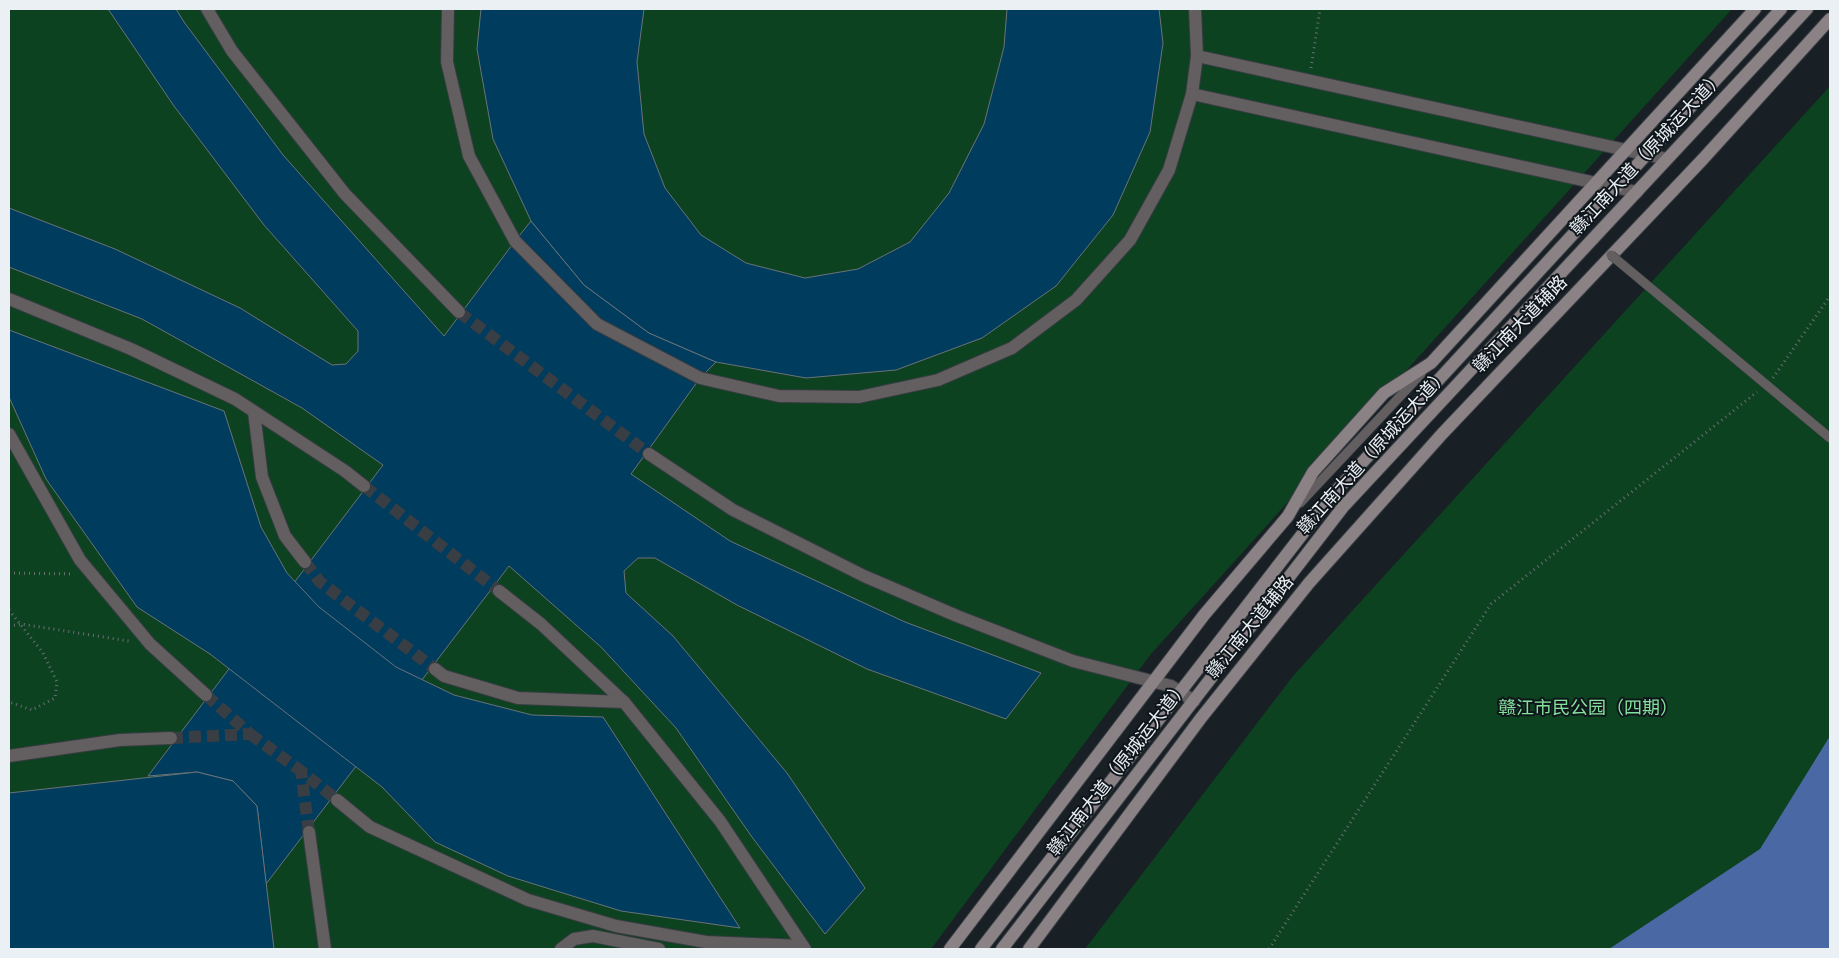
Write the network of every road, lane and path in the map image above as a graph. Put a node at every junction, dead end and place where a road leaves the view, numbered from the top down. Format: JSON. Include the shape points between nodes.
{"nodes":[{"id":1,"x":207,"y":9,"type":"edge"},
{"id":2,"x":448,"y":9,"type":"edge"},
{"id":3,"x":1195,"y":9,"type":"edge"},
{"id":4,"x":1320,"y":9,"type":"edge"},
{"id":5,"x":1754,"y":9,"type":"edge"},
{"id":6,"x":1781,"y":9,"type":"edge"},
{"id":7,"x":1807,"y":9,"type":"edge"},
{"id":8,"x":1830,"y":19,"type":"edge"},
{"id":9,"x":1197,"y":56,"type":"junction"},
{"id":10,"x":1308,"y":81,"type":"junction"},
{"id":11,"x":1192,"y":94,"type":"junction"},
{"id":12,"x":1624,"y":150,"type":"junction"},
{"id":13,"x":1646,"y":155,"type":"junction"},
{"id":14,"x":1667,"y":159,"type":"junction"},
{"id":15,"x":1595,"y":182,"type":"junction"},
{"id":16,"x":1617,"y":187,"type":"junction"},
{"id":17,"x":1637,"y":192,"type":"junction"},
{"id":18,"x":1611,"y":255,"type":"junction"},
{"id":19,"x":1830,"y":296,"type":"edge"},
{"id":20,"x":9,"y":299,"type":"edge"},
{"id":21,"x":459,"y":312,"type":"tunnel mouth"},
{"id":22,"x":1772,"y":380,"type":"dead end"},
{"id":23,"x":1764,"y":386,"type":"dead end"},
{"id":24,"x":254,"y":412,"type":"junction"},
{"id":25,"x":1830,"y":438,"type":"edge"},
{"id":26,"x":10,"y":439,"type":"edge"},
{"id":27,"x":649,"y":454,"type":"tunnel mouth"},
{"id":28,"x":364,"y":486,"type":"tunnel mouth"},
{"id":29,"x":304,"y":562,"type":"tunnel mouth"},
{"id":30,"x":9,"y":573,"type":"edge"},
{"id":31,"x":92,"y":574,"type":"junction"},
{"id":32,"x":499,"y":591,"type":"tunnel mouth"},
{"id":33,"x":9,"y":610,"type":"edge"},
{"id":34,"x":21,"y":624,"type":"junction"},
{"id":35,"x":9,"y":626,"type":"edge"},
{"id":36,"x":150,"y":644,"type":"junction"},
{"id":37,"x":435,"y":669,"type":"tunnel mouth"},
{"id":38,"x":1153,"y":682,"type":"junction"},
{"id":39,"x":1180,"y":692,"type":"junction"},
{"id":40,"x":206,"y":695,"type":"tunnel mouth"},
{"id":41,"x":1194,"y":701,"type":"junction"},
{"id":42,"x":9,"y":702,"type":"edge"},
{"id":43,"x":624,"y":702,"type":"junction"},
{"id":44,"x":171,"y":738,"type":"tunnel mouth"},
{"id":45,"x":9,"y":756,"type":"edge"},
{"id":46,"x":337,"y":800,"type":"tunnel mouth"},
{"id":47,"x":309,"y":832,"type":"tunnel mouth"},
{"id":48,"x":616,"y":926,"type":"junction"},
{"id":49,"x":609,"y":939,"type":"junction"},
{"id":50,"x":701,"y":945,"type":"edge"},
{"id":51,"x":804,"y":948,"type":"edge"},
{"id":52,"x":325,"y":949,"type":"edge"},
{"id":53,"x":561,"y":949,"type":"edge"},
{"id":54,"x":659,"y":949,"type":"edge"},
{"id":55,"x":950,"y":949,"type":"edge"},
{"id":56,"x":981,"y":949,"type":"edge"},
{"id":57,"x":1002,"y":949,"type":"edge"},
{"id":58,"x":1029,"y":949,"type":"edge"},
{"id":59,"x":1269,"y":949,"type":"edge"}],
"edges":[{"from":1,"to":21,"type":"street","via":[[232,51],[345,194]]},
{"from":2,"to":11,"type":"street","via":[[447,62],[469,156],[515,241],[597,324],[700,378],[779,396],[859,397],[938,380],[1012,348],[1076,300],[1130,240],[1169,170]]},
{"from":3,"to":9,"type":"street"},
{"from":4,"to":10,"type":"path"},
{"from":5,"to":12,"type":"main road"},
{"from":6,"to":13,"type":"main road","name":"赣江南大道（原城运大道）"},
{"from":7,"to":14,"type":"main road","name":"赣江南大道（原城运大道）"},
{"from":8,"to":18,"type":"main road","name":"赣江南大道辅路"},
{"from":9,"to":10,"type":"street"},
{"from":9,"to":11,"type":"street"},
{"from":10,"to":12,"type":"street"},
{"from":11,"to":15,"type":"street"},
{"from":12,"to":13,"type":"street"},
{"from":12,"to":15,"type":"main road"},
{"from":13,"to":14,"type":"street"},
{"from":13,"to":16,"type":"main road","name":"赣江南大道（原城运大道）"},
{"from":14,"to":17,"type":"main road","name":"赣江南大道（原城运大道）"},
{"from":15,"to":16,"type":"street"},
{"from":15,"to":38,"type":"main road","via":[[1431,363],[1384,393],[1313,472],[1288,516],[1204,615]]},
{"from":16,"to":17,"type":"street"},
{"from":16,"to":39,"type":"main road","name":"赣江南大道（原城运大道）","via":[[1336,492]]},
{"from":17,"to":41,"type":"main road","name":"赣江南大道（原城运大道）","via":[[1343,507]]},
{"from":18,"to":25,"type":"lane","bridge":true},
{"from":18,"to":58,"type":"main road","name":"赣江南大道辅路","via":[[1442,434],[1309,583],[1201,718]]},
{"from":19,"to":22,"type":"path"},
{"from":20,"to":24,"type":"street","via":[[131,348],[235,399]]},
{"from":23,"to":59,"type":"path","via":[[1491,604]]},
{"from":24,"to":28,"type":"street"},
{"from":24,"to":29,"type":"street","via":[[262,477],[285,536]]},
{"from":26,"to":31,"type":"street","via":[[80,560]]},
{"from":27,"to":38,"type":"street","via":[[733,510],[864,576],[1073,661]]},
{"from":30,"to":31,"type":"path"},
{"from":31,"to":36,"type":"street"},
{"from":32,"to":43,"type":"street","via":[[541,624]]},
{"from":33,"to":34,"type":"path"},
{"from":34,"to":35,"type":"path"},
{"from":34,"to":36,"type":"path"},
{"from":34,"to":42,"type":"path","via":[[43,653],[57,682],[55,698],[32,710]]},
{"from":36,"to":40,"type":"street"},
{"from":37,"to":43,"type":"street","via":[[444,676],[518,698]]},
{"from":38,"to":39,"type":"street"},
{"from":38,"to":55,"type":"main road"},
{"from":39,"to":41,"type":"street"},
{"from":39,"to":56,"type":"main road","name":"赣江南大道（原城运大道）"},
{"from":41,"to":57,"type":"main road","name":"赣江南大道（原城运大道）"},
{"from":43,"to":51,"type":"street","via":[[720,820]]},
{"from":44,"to":45,"type":"street","via":[[120,740]]},
{"from":46,"to":48,"type":"street","via":[[370,828],[528,900]]},
{"from":47,"to":52,"type":"street"},
{"from":48,"to":49,"type":"street"},
{"from":48,"to":50,"type":"street"},
{"from":49,"to":53,"type":"street","via":[[594,936],[574,939]]},
{"from":49,"to":54,"type":"street"},
{"from":50,"to":51,"type":"street"}]}
